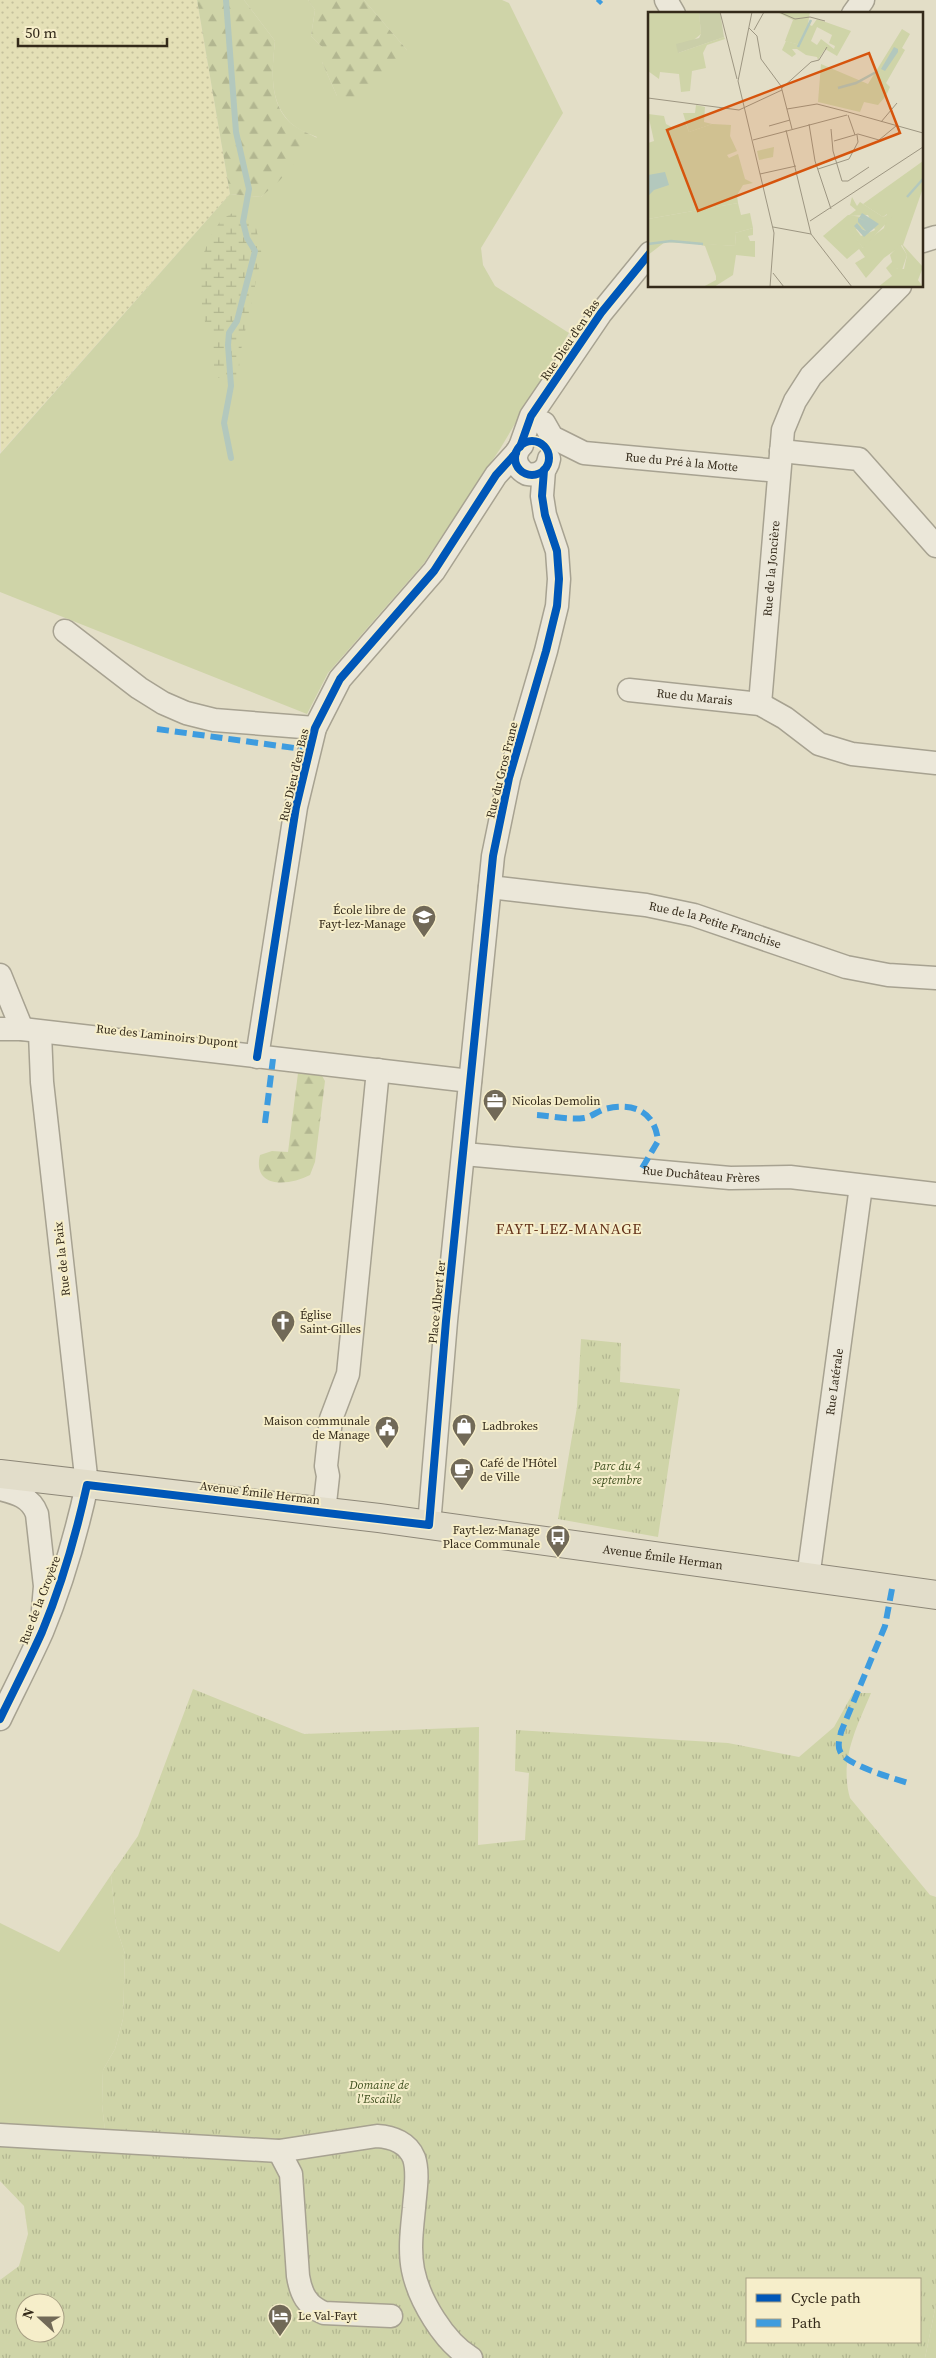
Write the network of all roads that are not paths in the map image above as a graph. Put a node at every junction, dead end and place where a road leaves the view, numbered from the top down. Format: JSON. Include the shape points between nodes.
{"nodes":[{"id":1,"x":666,"y":0,"type":"edge"},
{"id":2,"x":863,"y":0,"type":"edge"},
{"id":3,"x":673,"y":12,"type":"edge"},
{"id":4,"x":854,"y":12,"type":"edge"},
{"id":5,"x":648,"y":255,"type":"edge"},
{"id":6,"x":898,"y":288,"type":"edge"},
{"id":7,"x":546,"y":395,"type":"junction"},
{"id":8,"x":537,"y":455,"type":"junction"},
{"id":9,"x":780,"y":461,"type":"junction"},
{"id":10,"x":486,"y":492,"type":"junction"},
{"id":11,"x":936,"y":546,"type":"edge"},
{"id":12,"x":65,"y":631,"type":"dead end"},
{"id":13,"x":629,"y":690,"type":"dead end"},
{"id":14,"x":760,"y":704,"type":"junction"},
{"id":15,"x":315,"y":728,"type":"junction"},
{"id":16,"x":936,"y":763,"type":"edge"},
{"id":17,"x":490,"y":887,"type":"junction"},
{"id":18,"x":0,"y":975,"type":"edge"},
{"id":19,"x":936,"y":978,"type":"edge"},
{"id":20,"x":21,"y":1030,"type":"edge"},
{"id":21,"x":256,"y":1057,"type":"junction"},
{"id":22,"x":378,"y":1070,"type":"junction"},
{"id":23,"x":470,"y":1081,"type":"junction"},
{"id":24,"x":464,"y":1154,"type":"junction"},
{"id":25,"x":861,"y":1186,"type":"junction"},
{"id":26,"x":936,"y":1194,"type":"edge"},
{"id":27,"x":0,"y":1474,"type":"edge"},
{"id":28,"x":87,"y":1485,"type":"junction"},
{"id":29,"x":0,"y":1489,"type":"edge"},
{"id":30,"x":324,"y":1512,"type":"junction"},
{"id":31,"x":429,"y":1525,"type":"junction"},
{"id":32,"x":808,"y":1578,"type":"junction"},
{"id":33,"x":936,"y":1595,"type":"edge"},
{"id":34,"x":42,"y":1632,"type":"junction"},
{"id":35,"x":0,"y":1719,"type":"edge"},
{"id":36,"x":0,"y":2135,"type":"edge"},
{"id":37,"x":279,"y":2151,"type":"junction"},
{"id":38,"x":391,"y":2316,"type":"dead end"},
{"id":39,"x":471,"y":2358,"type":"edge"}],
"edges":[{"from":1,"to":3,"type":"street"},
{"from":2,"to":4,"type":"street"},
{"from":5,"to":7,"type":"street","name":"Rue Dieu d'en Bas","via":[[601,313]]},
{"from":6,"to":9,"type":"street","name":"Rue de la Joncière","via":[[811,376],[789,416]]},
{"from":7,"to":8,"type":"street","name":"Rue Dieu d'en Bas"},
{"from":7,"to":8,"type":"street","name":"Rue Dieu d'en Bas","via":[[531,416]]},
{"from":8,"to":9,"type":"street","name":"Rue du Pré à la Motte","via":[[584,453]]},
{"from":8,"to":10,"type":"street","via":[[496,475]]},
{"from":8,"to":10,"type":"street","via":[[512,484],[501,484]]},
{"from":8,"to":17,"type":"street","name":"Rue du Gros Frane","via":[[545,515],[556,551],[559,578],[556,606],[509,778]]},
{"from":9,"to":11,"type":"street","name":"Rue du Pré à la Motte","via":[[859,459]]},
{"from":9,"to":14,"type":"street","name":"Rue de la Joncière"},
{"from":10,"to":15,"type":"street","name":"Rue Dieu d'en Bas","via":[[434,571],[340,679]]},
{"from":12,"to":15,"type":"street","via":[[139,688],[186,713],[214,720]]},
{"from":13,"to":14,"type":"street","name":"Rue du Marais"},
{"from":14,"to":16,"type":"street","via":[[819,744],[852,754]]},
{"from":15,"to":21,"type":"street","name":"Rue Dieu d'en Bas","via":[[296,807]]},
{"from":17,"to":19,"type":"street","name":"Rue de la Petite Franchise","via":[[694,914],[846,967],[888,975]]},
{"from":17,"to":23,"type":"street","name":"Rue du Gros Frane"},
{"from":18,"to":20,"type":"street","name":"Rue de la Paix"},
{"from":20,"to":21,"type":"street","name":"Rue des Laminoirs Dupont"},
{"from":20,"to":28,"type":"street","name":"Rue de la Paix","via":[[42,1082]]},
{"from":21,"to":22,"type":"street","name":"Rue des Laminoirs Dupont"},
{"from":22,"to":23,"type":"street","name":"Rue des Laminoirs Dupont"},
{"from":22,"to":30,"type":"street","via":[[348,1374],[331,1420]]},
{"from":23,"to":24,"type":"street","name":"Place Albert Ier"},
{"from":24,"to":25,"type":"street","name":"Rue Duchâteau Frères","via":[[730,1178],[790,1177]]},
{"from":24,"to":31,"type":"street","name":"Place Albert Ier"},
{"from":25,"to":26,"type":"street","name":"Rue Duchâteau Frères"},
{"from":25,"to":32,"type":"street","name":"Rue Latérale"},
{"from":27,"to":28,"type":"main road","name":"Avenue Émile Herman"},
{"from":28,"to":30,"type":"main road","name":"Avenue Émile Herman"},
{"from":28,"to":34,"type":"street","name":"Rue de la Croyère","via":[[72,1548]]},
{"from":29,"to":34,"type":"street","name":"Rue de la Croyère","via":[[27,1499],[37,1514],[45,1586]]},
{"from":30,"to":31,"type":"main road","name":"Avenue Émile Herman"},
{"from":31,"to":32,"type":"main road","name":"Avenue Émile Herman"},
{"from":32,"to":33,"type":"main road","name":"Avenue Émile Herman"},
{"from":34,"to":35,"type":"street","name":"Rue de la Croyère"},
{"from":36,"to":37,"type":"street"},
{"from":37,"to":38,"type":"street","via":[[291,2174],[298,2276],[305,2300],[324,2313]]},
{"from":37,"to":39,"type":"street","via":[[377,2136],[388,2136],[405,2145],[416,2169],[412,2246],[416,2278],[441,2330],[460,2352]]}]}
